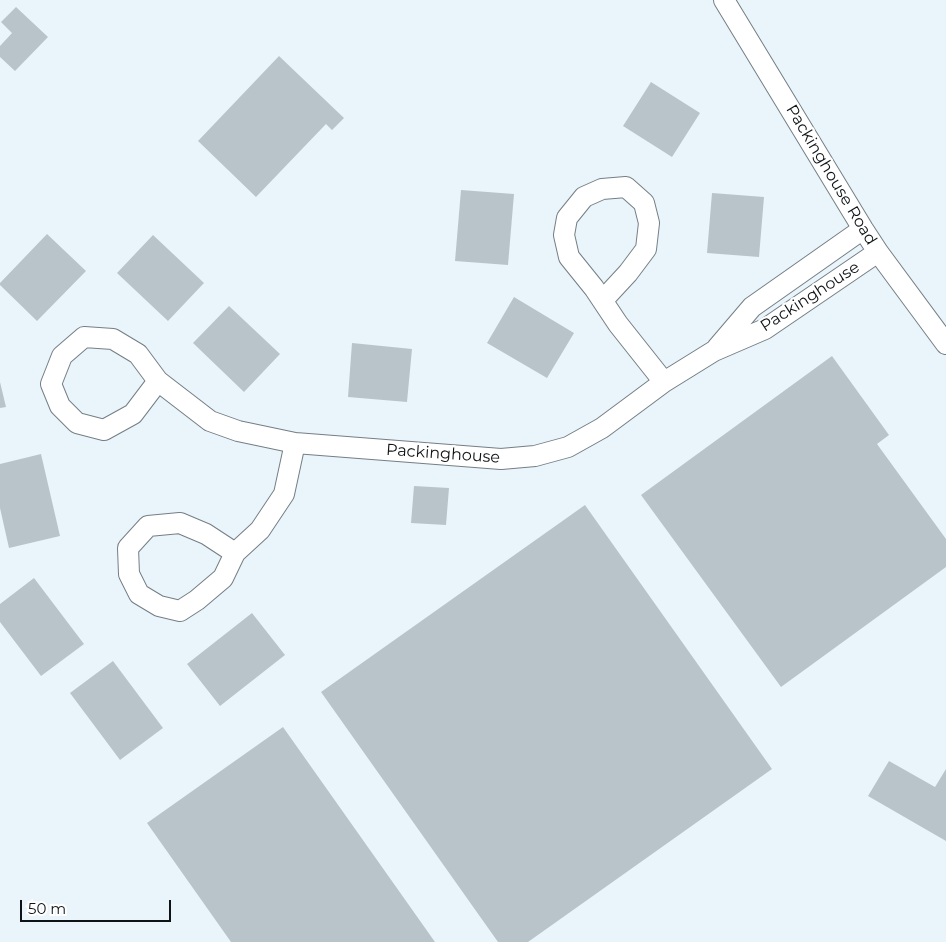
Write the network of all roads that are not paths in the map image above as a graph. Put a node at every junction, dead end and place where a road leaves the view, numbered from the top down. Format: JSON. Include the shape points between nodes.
{"nodes":[{"id":1,"x":724,"y":0,"type":"edge"},
{"id":2,"x":863,"y":229,"type":"junction"},
{"id":3,"x":878,"y":252,"type":"junction"},
{"id":4,"x":603,"y":300,"type":"junction"},
{"id":5,"x":946,"y":344,"type":"edge"},
{"id":6,"x":714,"y":351,"type":"junction"},
{"id":7,"x":158,"y":381,"type":"junction"},
{"id":8,"x":664,"y":382,"type":"junction"},
{"id":9,"x":294,"y":443,"type":"junction"},
{"id":10,"x":235,"y":553,"type":"junction"}],
"edges":[{"from":1,"to":2,"type":"street","name":"Packinghouse Road"},
{"from":2,"to":3,"type":"street","name":"Packinghouse Road"},
{"from":2,"to":6,"type":"street","name":"Packinghouse","via":[[752,307]]},
{"from":3,"to":5,"type":"street","name":"Packinghouse Road"},
{"from":3,"to":6,"type":"street","name":"Packinghouse","via":[[765,329]]},
{"from":4,"to":4,"type":"street","via":[[646,249],[649,224],[644,203],[626,187],[602,188],[584,198],[567,218],[564,235],[569,256]]},
{"from":4,"to":8,"type":"street"},
{"from":6,"to":8,"type":"street","name":"Packinghouse"},
{"from":7,"to":7,"type":"street","via":[[138,354],[113,339],[84,337],[62,356],[50,384],[60,406],[77,423],[104,430],[133,414]]},
{"from":7,"to":9,"type":"street","name":"Packinghouse","via":[[210,421],[238,431]]},
{"from":8,"to":9,"type":"street","name":"Packinghouse","via":[[602,428],[568,446],[535,456],[501,459]]},
{"from":9,"to":10,"type":"street","via":[[284,494],[260,530]]},
{"from":10,"to":10,"type":"street","via":[[206,534],[180,523],[148,526],[128,548],[128,574],[139,594],[160,606],[180,611],[223,578]]}]}
